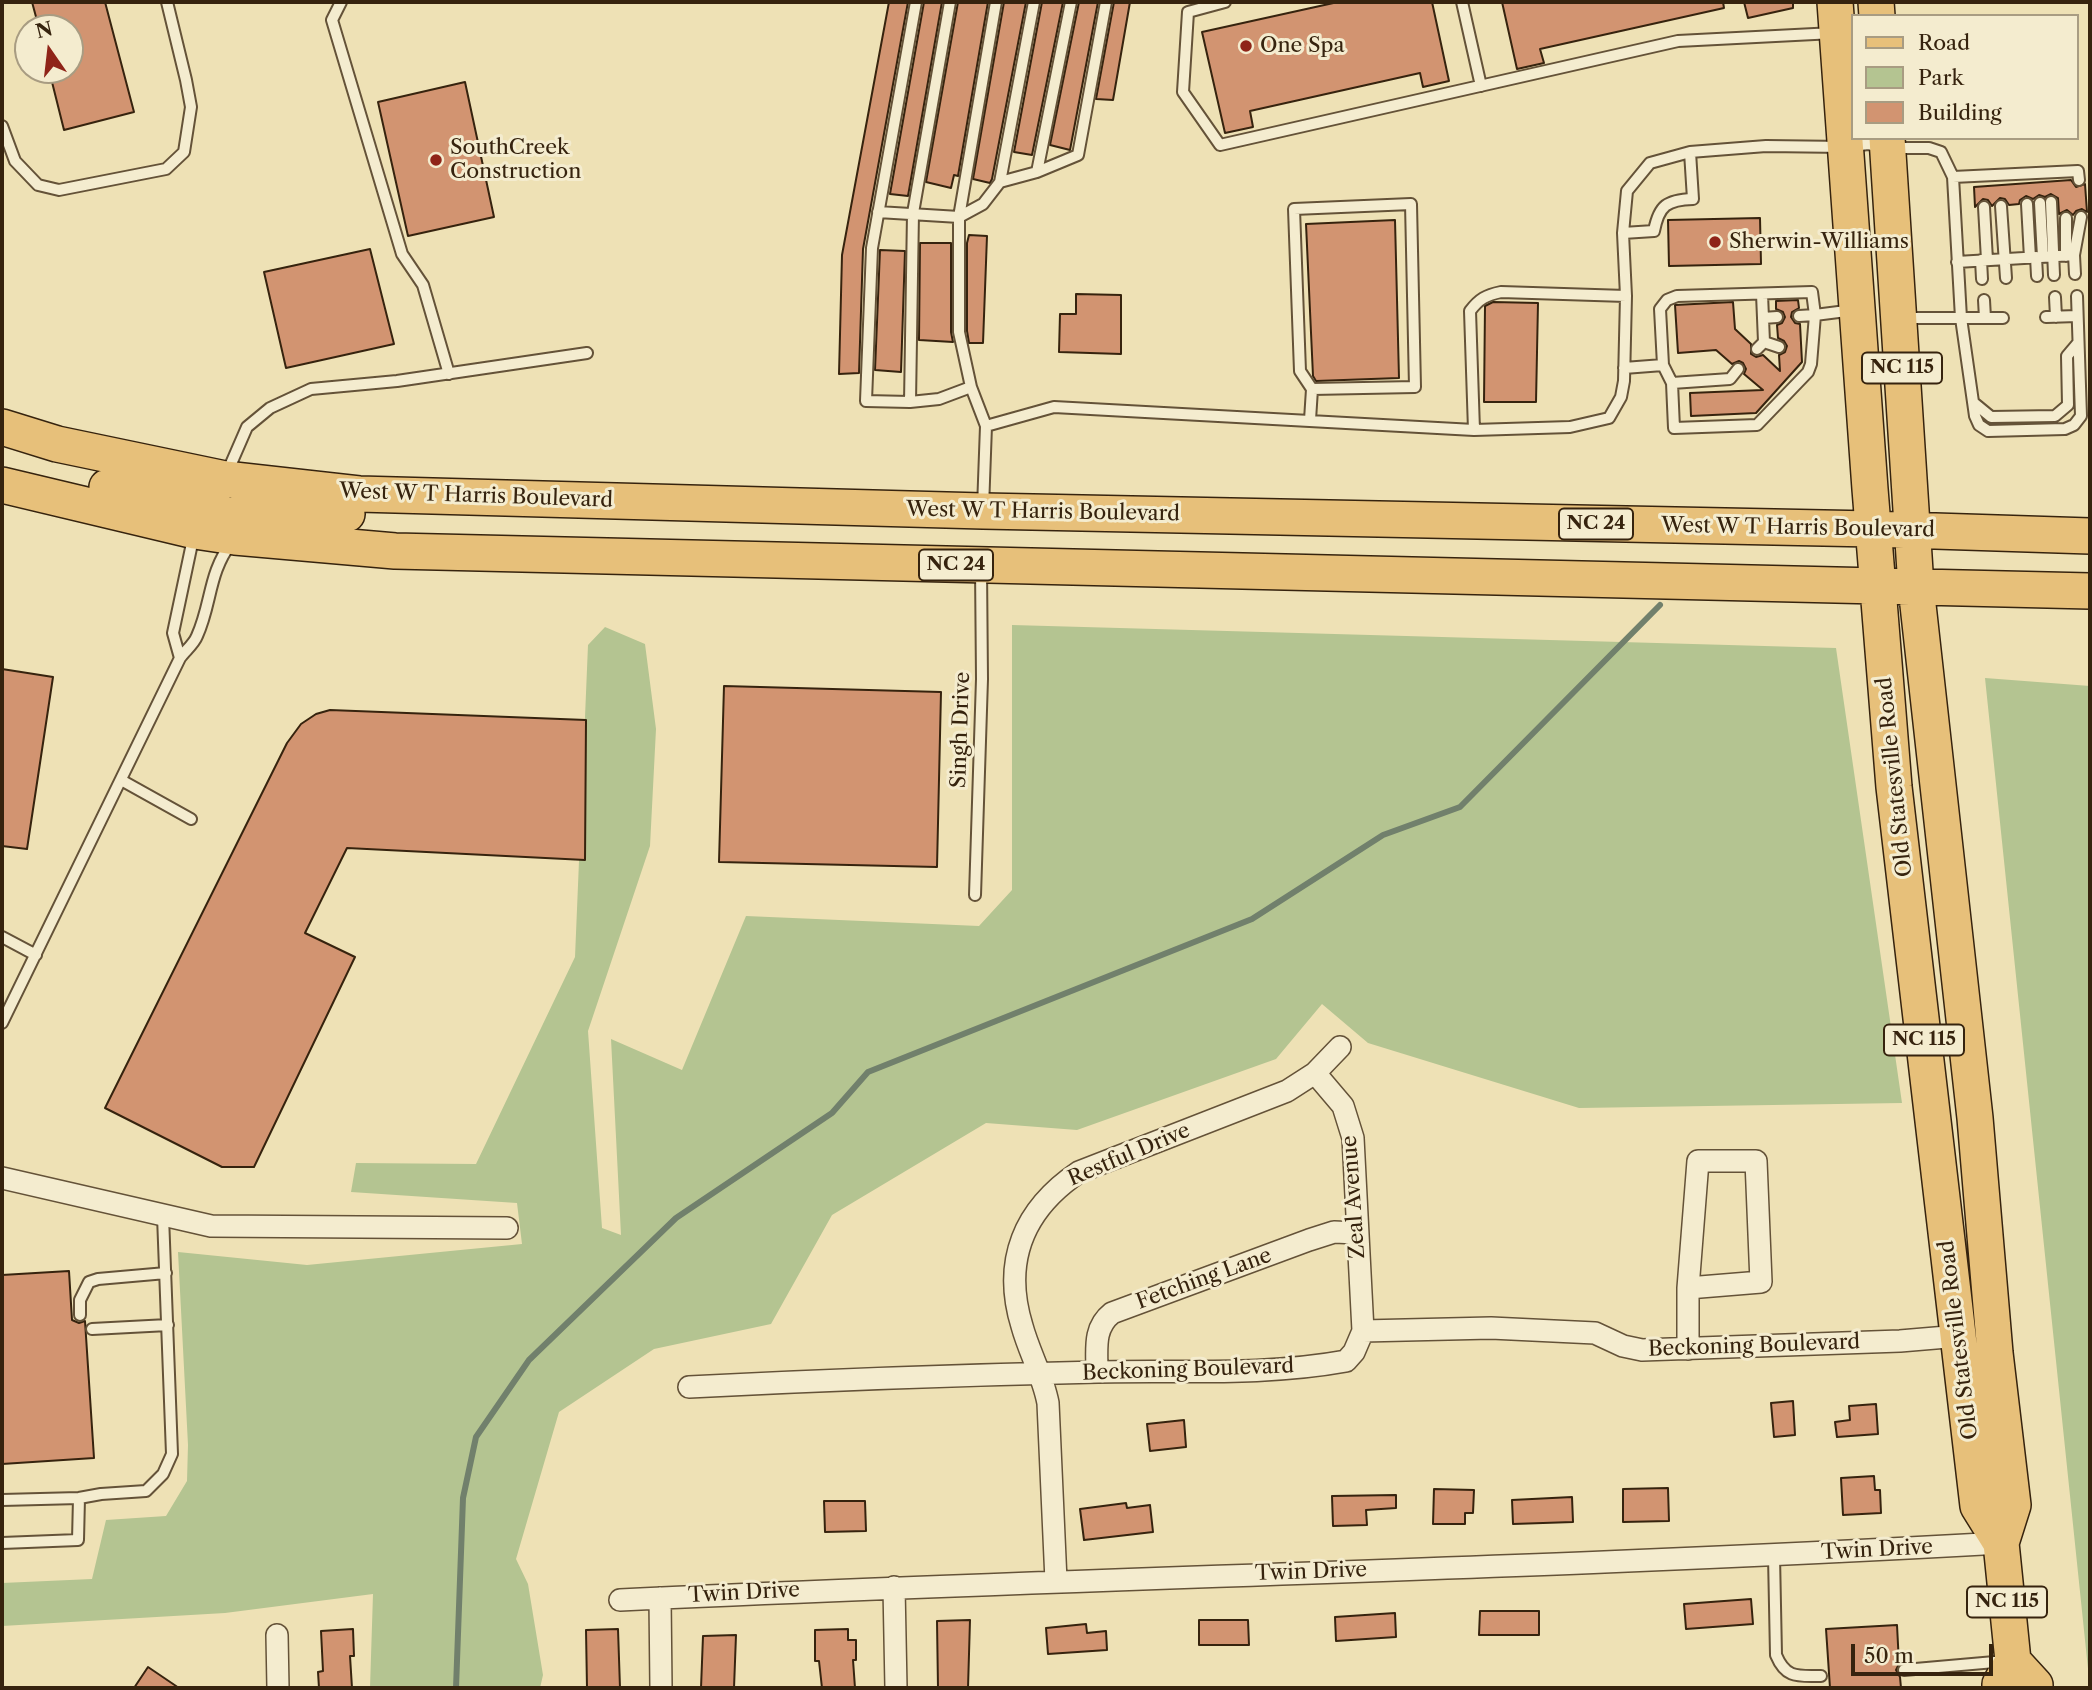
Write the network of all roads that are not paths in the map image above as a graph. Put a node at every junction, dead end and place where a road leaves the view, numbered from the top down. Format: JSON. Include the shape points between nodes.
{"nodes":[{"id":1,"x":167,"y":2,"type":"edge"},
{"id":2,"x":341,"y":2,"type":"edge"},
{"id":3,"x":916,"y":2,"type":"edge"},
{"id":4,"x":950,"y":2,"type":"edge"},
{"id":5,"x":996,"y":2,"type":"edge"},
{"id":6,"x":1034,"y":2,"type":"edge"},
{"id":7,"x":1071,"y":2,"type":"edge"},
{"id":8,"x":1106,"y":2,"type":"edge"},
{"id":9,"x":1224,"y":2,"type":"edge"},
{"id":10,"x":1462,"y":2,"type":"edge"},
{"id":11,"x":1847,"y":21,"type":"edge"},
{"id":12,"x":1481,"y":86,"type":"junction"},
{"id":13,"x":2,"y":126,"type":"edge"},
{"id":14,"x":1871,"y":143,"type":"edge"},
{"id":15,"x":1690,"y":152,"type":"junction"},
{"id":16,"x":1037,"y":172,"type":"junction"},
{"id":17,"x":1953,"y":177,"type":"junction"},
{"id":18,"x":2079,"y":180,"type":"dead end"},
{"id":19,"x":1000,"y":182,"type":"junction"},
{"id":20,"x":2045,"y":203,"type":"dead end"},
{"id":21,"x":2027,"y":204,"type":"dead end"},
{"id":22,"x":2001,"y":206,"type":"dead end"},
{"id":23,"x":1984,"y":207,"type":"dead end"},
{"id":24,"x":878,"y":212,"type":"junction"},
{"id":25,"x":913,"y":213,"type":"junction"},
{"id":26,"x":959,"y":217,"type":"junction"},
{"id":27,"x":2081,"y":217,"type":"dead end"},
{"id":28,"x":2066,"y":218,"type":"dead end"},
{"id":29,"x":1623,"y":233,"type":"junction"},
{"id":30,"x":2070,"y":256,"type":"junction"},
{"id":31,"x":2041,"y":257,"type":"junction"},
{"id":32,"x":2004,"y":259,"type":"junction"},
{"id":33,"x":1984,"y":260,"type":"junction"},
{"id":34,"x":1957,"y":261,"type":"junction"},
{"id":35,"x":2075,"y":274,"type":"dead end"},
{"id":36,"x":2054,"y":275,"type":"dead end"},
{"id":37,"x":2037,"y":276,"type":"dead end"},
{"id":38,"x":2006,"y":278,"type":"dead end"},
{"id":39,"x":1982,"y":279,"type":"dead end"},
{"id":40,"x":1762,"y":294,"type":"junction"},
{"id":41,"x":1626,"y":296,"type":"junction"},
{"id":42,"x":2077,"y":296,"type":"dead end"},
{"id":43,"x":2055,"y":297,"type":"dead end"},
{"id":44,"x":1984,"y":300,"type":"dead end"},
{"id":45,"x":1897,"y":302,"type":"junction"},
{"id":46,"x":1857,"y":310,"type":"junction"},
{"id":47,"x":1815,"y":315,"type":"junction"},
{"id":48,"x":1799,"y":316,"type":"dead end"},
{"id":49,"x":2077,"y":316,"type":"junction"},
{"id":50,"x":1777,"y":317,"type":"dead end"},
{"id":51,"x":1763,"y":318,"type":"junction"},
{"id":52,"x":1961,"y":318,"type":"junction"},
{"id":53,"x":1985,"y":318,"type":"junction"},
{"id":54,"x":2004,"y":318,"type":"dead end"},
{"id":55,"x":2078,"y":343,"type":"junction"},
{"id":56,"x":1779,"y":347,"type":"dead end"},
{"id":57,"x":587,"y":353,"type":"dead end"},
{"id":58,"x":1663,"y":365,"type":"junction"},
{"id":59,"x":1625,"y":368,"type":"junction"},
{"id":60,"x":1738,"y":369,"type":"dead end"},
{"id":61,"x":449,"y":374,"type":"junction"},
{"id":62,"x":1730,"y":379,"type":"junction"},
{"id":63,"x":1672,"y":383,"type":"junction"},
{"id":64,"x":971,"y":387,"type":"junction"},
{"id":65,"x":1312,"y":389,"type":"junction"},
{"id":66,"x":1736,"y":391,"type":"dead end"},
{"id":67,"x":910,"y":402,"type":"junction"},
{"id":68,"x":1974,"y":403,"type":"junction"},
{"id":69,"x":1742,"y":413,"type":"dead end"},
{"id":70,"x":1310,"y":421,"type":"junction"},
{"id":71,"x":986,"y":426,"type":"junction"},
{"id":72,"x":1743,"y":426,"type":"junction"},
{"id":73,"x":2,"y":427,"type":"edge"},
{"id":74,"x":1474,"y":430,"type":"junction"},
{"id":75,"x":2,"y":462,"type":"edge"},
{"id":76,"x":225,"y":479,"type":"junction"},
{"id":77,"x":2,"y":485,"type":"edge"},
{"id":78,"x":595,"y":501,"type":"junction"},
{"id":79,"x":983,"y":511,"type":"junction"},
{"id":80,"x":1873,"y":529,"type":"junction"},
{"id":81,"x":195,"y":531,"type":"junction"},
{"id":82,"x":1913,"y":531,"type":"junction"},
{"id":83,"x":2090,"y":536,"type":"edge"},
{"id":84,"x":235,"y":537,"type":"junction"},
{"id":85,"x":981,"y":565,"type":"junction"},
{"id":86,"x":1878,"y":587,"type":"junction"},
{"id":87,"x":1916,"y":587,"type":"junction"},
{"id":88,"x":2090,"y":591,"type":"edge"},
{"id":89,"x":180,"y":658,"type":"junction"},
{"id":90,"x":121,"y":780,"type":"junction"},
{"id":91,"x":191,"y":819,"type":"dead end"},
{"id":92,"x":975,"y":895,"type":"dead end"},
{"id":93,"x":2,"y":937,"type":"edge"},
{"id":94,"x":36,"y":955,"type":"junction"},
{"id":95,"x":2,"y":1023,"type":"edge"},
{"id":96,"x":1340,"y":1047,"type":"dead end"},
{"id":97,"x":1315,"y":1073,"type":"junction"},
{"id":98,"x":2,"y":1178,"type":"edge"},
{"id":99,"x":163,"y":1216,"type":"junction"},
{"id":100,"x":507,"y":1228,"type":"dead end"},
{"id":101,"x":1357,"y":1233,"type":"junction"},
{"id":102,"x":166,"y":1273,"type":"junction"},
{"id":103,"x":1688,"y":1288,"type":"junction"},
{"id":104,"x":80,"y":1315,"type":"dead end"},
{"id":105,"x":168,"y":1325,"type":"junction"},
{"id":106,"x":92,"y":1329,"type":"dead end"},
{"id":107,"x":1363,"y":1331,"type":"junction"},
{"id":108,"x":1959,"y":1336,"type":"junction"},
{"id":109,"x":1688,"y":1349,"type":"junction"},
{"id":110,"x":1097,"y":1372,"type":"junction"},
{"id":111,"x":1040,"y":1375,"type":"junction"},
{"id":112,"x":689,"y":1387,"type":"dead end"},
{"id":113,"x":79,"y":1498,"type":"junction"},
{"id":114,"x":2,"y":1500,"type":"edge"},
{"id":115,"x":2,"y":1543,"type":"edge"},
{"id":116,"x":2001,"y":1543,"type":"junction"},
{"id":117,"x":1774,"y":1556,"type":"junction"},
{"id":118,"x":1056,"y":1581,"type":"junction"},
{"id":119,"x":894,"y":1587,"type":"junction"},
{"id":120,"x":660,"y":1598,"type":"junction"},
{"id":121,"x":620,"y":1600,"type":"dead end"},
{"id":122,"x":277,"y":1635,"type":"dead end"},
{"id":123,"x":1904,"y":1670,"type":"dead end"},
{"id":124,"x":2007,"y":1674,"type":"edge"},
{"id":125,"x":1821,"y":1676,"type":"dead end"},
{"id":126,"x":278,"y":1688,"type":"edge"},
{"id":127,"x":662,"y":1688,"type":"edge"},
{"id":128,"x":896,"y":1688,"type":"edge"},
{"id":129,"x":2035,"y":1688,"type":"edge"}],
"edges":[{"from":1,"to":13,"type":"lane","via":[[191,107],[184,152],[166,169],[59,190],[37,185],[15,161]]},
{"from":2,"to":61,"type":"lane","via":[[332,20],[346,73],[402,254],[423,285]]},
{"from":3,"to":24,"type":"lane"},
{"from":4,"to":25,"type":"lane"},
{"from":5,"to":26,"type":"lane"},
{"from":6,"to":19,"type":"lane"},
{"from":7,"to":16,"type":"lane"},
{"from":8,"to":16,"type":"lane","via":[[1078,155]]},
{"from":9,"to":12,"type":"lane","via":[[1188,12],[1183,93],[1220,145]]},
{"from":10,"to":12,"type":"lane"},
{"from":11,"to":12,"type":"lane","via":[[1678,41]]},
{"from":14,"to":15,"type":"lane"},
{"from":14,"to":17,"type":"lane","via":[[1941,152]]},
{"from":14,"to":45,"type":"main road","name":"Old Statesville Road","number":"NC 115"},
{"from":14,"to":46,"type":"main road","name":"Old Statesville Road","number":"NC 115"},
{"from":15,"to":29,"type":"lane","via":[[1650,163],[1627,191]]},
{"from":15,"to":29,"type":"lane","via":[[1693,199],[1675,200],[1664,207],[1654,231]]},
{"from":16,"to":19,"type":"lane"},
{"from":17,"to":18,"type":"lane","via":[[1983,181],[2064,176],[2078,171]]},
{"from":17,"to":34,"type":"lane"},
{"from":19,"to":26,"type":"lane","via":[[983,204]]},
{"from":20,"to":31,"type":"lane"},
{"from":21,"to":31,"type":"lane"},
{"from":22,"to":32,"type":"lane"},
{"from":23,"to":33,"type":"lane"},
{"from":24,"to":25,"type":"lane"},
{"from":24,"to":67,"type":"lane","via":[[872,248],[866,401]]},
{"from":25,"to":26,"type":"lane"},
{"from":25,"to":67,"type":"lane"},
{"from":26,"to":64,"type":"lane","via":[[959,332]]},
{"from":27,"to":30,"type":"lane"},
{"from":28,"to":30,"type":"lane"},
{"from":29,"to":41,"type":"lane"},
{"from":30,"to":31,"type":"lane"},
{"from":30,"to":35,"type":"lane"},
{"from":31,"to":32,"type":"lane"},
{"from":31,"to":36,"type":"lane"},
{"from":31,"to":37,"type":"lane"},
{"from":32,"to":33,"type":"lane"},
{"from":32,"to":38,"type":"lane"},
{"from":33,"to":34,"type":"lane"},
{"from":33,"to":39,"type":"lane"},
{"from":34,"to":52,"type":"lane"},
{"from":40,"to":47,"type":"lane","via":[[1812,292]]},
{"from":40,"to":51,"type":"lane"},
{"from":40,"to":58,"type":"lane","via":[[1667,300],[1660,309]]},
{"from":41,"to":59,"type":"lane"},
{"from":41,"to":74,"type":"lane","via":[[1501,292],[1478,301],[1470,311]]},
{"from":42,"to":49,"type":"lane"},
{"from":43,"to":49,"type":"lane","via":[[2051,317]]},
{"from":44,"to":53,"type":"lane"},
{"from":45,"to":52,"type":"lane"},
{"from":45,"to":82,"type":"main road","name":"Old Statesville Road","number":"NC 115"},
{"from":46,"to":47,"type":"lane"},
{"from":46,"to":80,"type":"main road","name":"Old Statesville Road","number":"NC 115"},
{"from":47,"to":48,"type":"lane"},
{"from":47,"to":72,"type":"lane","via":[[1807,349],[1808,372],[1782,392],[1757,425]]},
{"from":49,"to":55,"type":"lane"},
{"from":50,"to":51,"type":"lane"},
{"from":51,"to":56,"type":"lane","via":[[1760,345]]},
{"from":52,"to":53,"type":"lane"},
{"from":52,"to":68,"type":"lane"},
{"from":53,"to":54,"type":"lane"},
{"from":55,"to":68,"type":"lane","via":[[2067,356],[2068,405],[2062,412],[1991,417]]},
{"from":55,"to":68,"type":"lane","via":[[2081,416],[2074,425],[1988,431],[1979,425]]},
{"from":57,"to":61,"type":"lane"},
{"from":58,"to":59,"type":"lane"},
{"from":58,"to":63,"type":"lane"},
{"from":59,"to":74,"type":"lane","via":[[1620,397],[1609,418],[1570,427]]},
{"from":60,"to":62,"type":"lane"},
{"from":61,"to":76,"type":"lane","via":[[311,389],[270,408],[247,427]]},
{"from":62,"to":63,"type":"lane","via":[[1711,386]]},
{"from":62,"to":66,"type":"lane"},
{"from":63,"to":72,"type":"lane","via":[[1674,428],[1714,421]]},
{"from":64,"to":67,"type":"lane","via":[[939,399]]},
{"from":64,"to":71,"type":"lane"},
{"from":65,"to":65,"type":"lane","via":[[1415,387],[1410,204],[1294,209],[1300,371]]},
{"from":65,"to":70,"type":"lane"},
{"from":69,"to":72,"type":"lane"},
{"from":70,"to":71,"type":"lane","via":[[1054,407]]},
{"from":70,"to":74,"type":"lane"},
{"from":71,"to":79,"type":"lane"},
{"from":73,"to":76,"type":"main road","name":"West W T Harris Boulevard","number":"NC 24","via":[[57,444]]},
{"from":75,"to":76,"type":"main road","via":[[164,498],[204,495]]},
{"from":76,"to":78,"type":"main road","name":"West W T Harris Boulevard","number":"NC 24","via":[[359,494]]},
{"from":77,"to":81,"type":"main road","number":"NC 24"},
{"from":78,"to":79,"type":"main road","name":"West W T Harris Boulevard","number":"NC 24"},
{"from":78,"to":81,"type":"main road","via":[[452,514],[246,512]]},
{"from":79,"to":80,"type":"main road","name":"West W T Harris Boulevard","number":"NC 24"},
{"from":80,"to":82,"type":"main road","name":"West W T Harris Boulevard","number":"NC 24"},
{"from":80,"to":86,"type":"main road","name":"Old Statesville Road","number":"NC 115"},
{"from":81,"to":84,"type":"main road","number":"NC 24"},
{"from":81,"to":89,"type":"lane","via":[[173,633]]},
{"from":82,"to":83,"type":"main road","name":"West W T Harris Boulevard","number":"NC 24"},
{"from":82,"to":87,"type":"main road","name":"Old Statesville Road","number":"NC 115"},
{"from":84,"to":85,"type":"main road","number":"NC 24","via":[[480,555]]},
{"from":84,"to":89,"type":"lane","via":[[215,570],[197,638]]},
{"from":85,"to":86,"type":"main road","number":"NC 24"},
{"from":85,"to":92,"type":"lane","name":"Singh Drive"},
{"from":86,"to":87,"type":"main road","number":"NC 24"},
{"from":86,"to":108,"type":"main road","name":"Old Statesville Road","number":"NC 115","via":[[1894,788]]},
{"from":87,"to":88,"type":"main road","number":"NC 24"},
{"from":87,"to":116,"type":"main road","name":"Old Statesville Road","number":"NC 115","via":[[2013,1505]]},
{"from":89,"to":90,"type":"lane"},
{"from":90,"to":91,"type":"lane"},
{"from":90,"to":94,"type":"lane"},
{"from":93,"to":94,"type":"lane"},
{"from":94,"to":95,"type":"lane"},
{"from":96,"to":97,"type":"street","name":"Restful Drive"},
{"from":97,"to":101,"type":"street","name":"Zeal Avenue","via":[[1343,1106],[1353,1138]]},
{"from":97,"to":111,"type":"street","name":"Restful Drive","via":[[1287,1091],[1079,1172],[1044,1201],[1022,1239],[1014,1285],[1022,1328]]},
{"from":98,"to":99,"type":"street"},
{"from":99,"to":100,"type":"street","via":[[211,1226]]},
{"from":99,"to":102,"type":"lane"},
{"from":101,"to":107,"type":"street","name":"Zeal Avenue"},
{"from":101,"to":110,"type":"street","name":"Fetching Lane","via":[[1334,1232],[1309,1240],[1112,1313],[1101,1322],[1097,1334]]},
{"from":102,"to":104,"type":"lane","via":[[89,1282],[80,1300]]},
{"from":102,"to":105,"type":"lane"},
{"from":103,"to":103,"type":"street","via":[[1698,1161],[1756,1161],[1761,1282]]},
{"from":103,"to":109,"type":"street"},
{"from":105,"to":106,"type":"lane"},
{"from":105,"to":113,"type":"lane","via":[[172,1454],[163,1474],[146,1491]]},
{"from":107,"to":109,"type":"street","name":"Beckoning Boulevard","via":[[1491,1328],[1595,1334],[1642,1350]]},
{"from":107,"to":110,"type":"street","name":"Beckoning Boulevard","via":[[1346,1361],[1233,1373]]},
{"from":108,"to":109,"type":"street","name":"Beckoning Boulevard"},
{"from":108,"to":116,"type":"main road","name":"Old Statesville Road","number":"NC 115","via":[[1978,1506]]},
{"from":110,"to":111,"type":"street","name":"Beckoning Boulevard"},
{"from":111,"to":112,"type":"street","name":"Beckoning Boulevard"},
{"from":111,"to":118,"type":"street","name":"Restful Drive","via":[[1048,1403]]},
{"from":113,"to":114,"type":"lane"},
{"from":113,"to":115,"type":"lane","via":[[78,1540]]},
{"from":116,"to":117,"type":"street","name":"Twin Drive"},
{"from":116,"to":124,"type":"main road","name":"Old Statesville Road","number":"NC 115"},
{"from":117,"to":118,"type":"street","name":"Twin Drive"},
{"from":117,"to":125,"type":"lane","via":[[1776,1655],[1782,1669],[1797,1676]]},
{"from":118,"to":119,"type":"street","name":"Twin Drive"},
{"from":119,"to":120,"type":"street","name":"Twin Drive"},
{"from":119,"to":128,"type":"street"},
{"from":120,"to":121,"type":"street","name":"Twin Drive"},
{"from":120,"to":127,"type":"street"},
{"from":122,"to":126,"type":"street"},
{"from":123,"to":124,"type":"lane"},
{"from":124,"to":129,"type":"main road"}]}
